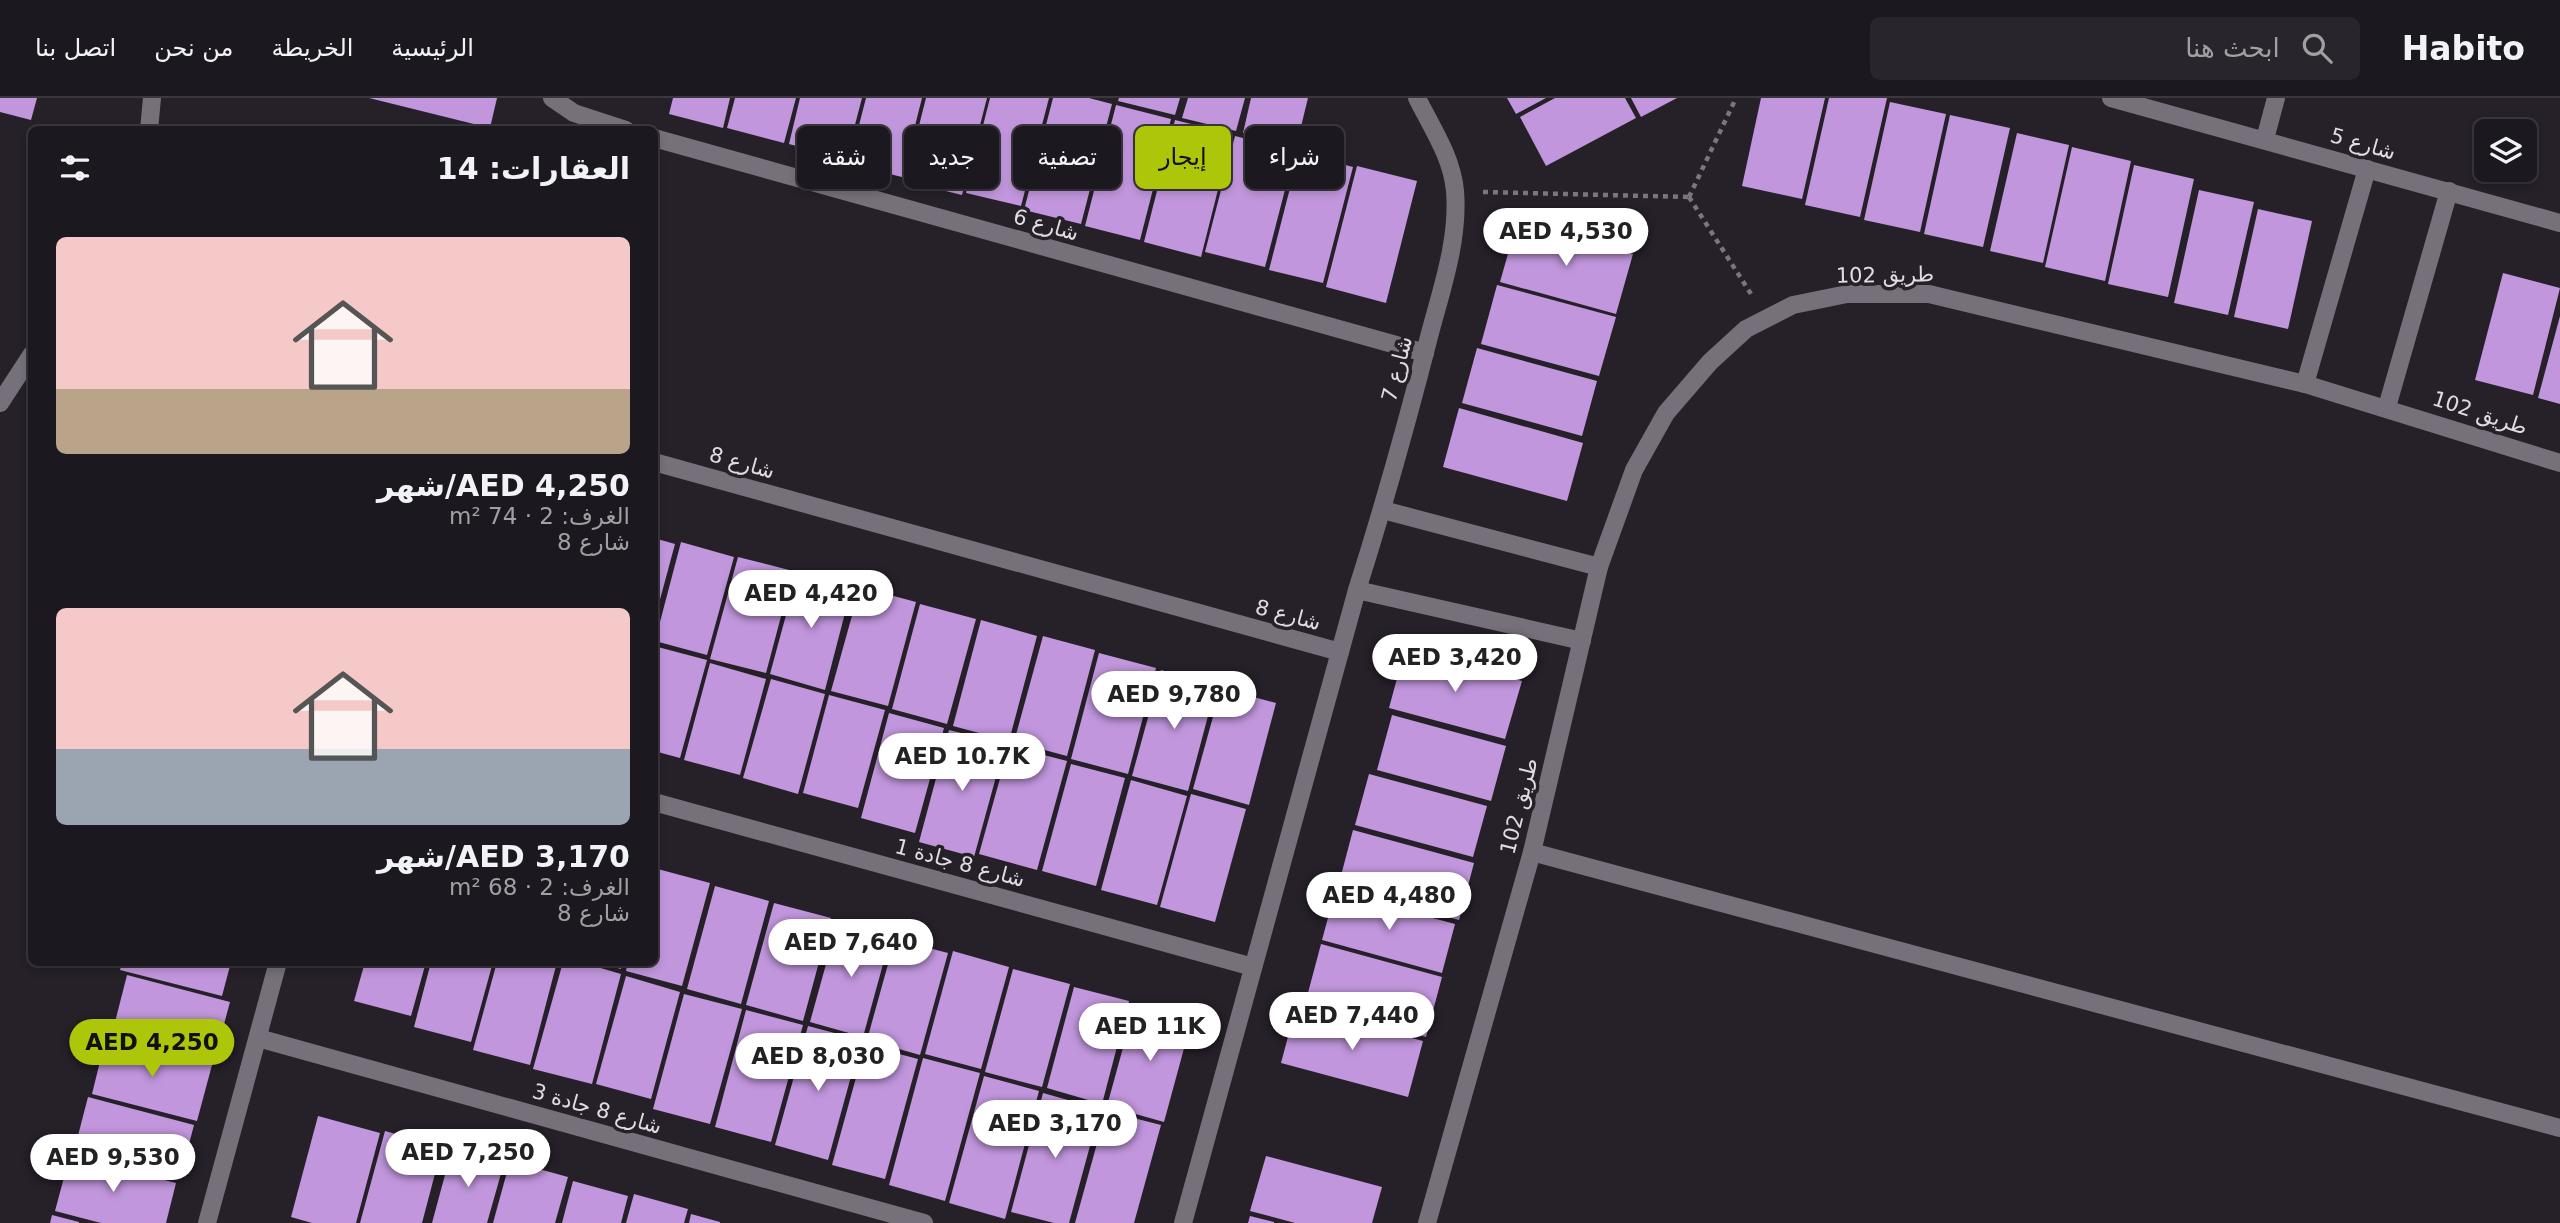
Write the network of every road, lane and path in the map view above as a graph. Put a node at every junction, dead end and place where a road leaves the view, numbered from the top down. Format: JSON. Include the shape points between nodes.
{"nodes":[{"id":1,"x":152,"y":98,"type":"edge"},
{"id":2,"x":552,"y":98,"type":"edge"},
{"id":3,"x":1417,"y":98,"type":"edge"},
{"id":4,"x":1736,"y":98,"type":"edge"},
{"id":5,"x":2111,"y":98,"type":"edge"},
{"id":6,"x":2276,"y":98,"type":"edge"},
{"id":7,"x":149,"y":126,"type":"edge"},
{"id":8,"x":614,"y":126,"type":"edge"},
{"id":9,"x":658,"y":139,"type":"edge"},
{"id":10,"x":2265,"y":139,"type":"junction"},
{"id":11,"x":2367,"y":169,"type":"junction"},
{"id":12,"x":1455,"y":191,"type":"junction"},
{"id":13,"x":2449,"y":191,"type":"junction"},
{"id":14,"x":1689,"y":197,"type":"junction"},
{"id":15,"x":2560,"y":223,"type":"edge"},
{"id":16,"x":1767,"y":319,"type":"junction"},
{"id":17,"x":1425,"y":353,"type":"junction"},
{"id":18,"x":28,"y":360,"type":"edge"},
{"id":19,"x":2305,"y":384,"type":"junction"},
{"id":20,"x":0,"y":403,"type":"edge"},
{"id":21,"x":2387,"y":407,"type":"junction"},
{"id":22,"x":658,"y":463,"type":"edge"},
{"id":23,"x":2560,"y":463,"type":"edge"},
{"id":24,"x":1383,"y":510,"type":"junction"},
{"id":25,"x":1599,"y":567,"type":"junction"},
{"id":26,"x":1357,"y":590,"type":"junction"},
{"id":27,"x":1582,"y":641,"type":"junction"},
{"id":28,"x":1340,"y":652,"type":"junction"},
{"id":29,"x":658,"y":804,"type":"edge"},
{"id":30,"x":1532,"y":852,"type":"junction"},
{"id":31,"x":277,"y":966,"type":"edge"},
{"id":32,"x":1253,"y":967,"type":"junction"},
{"id":33,"x":258,"y":1038,"type":"junction"},
{"id":34,"x":2560,"y":1128,"type":"edge"},
{"id":35,"x":207,"y":1223,"type":"edge"},
{"id":36,"x":923,"y":1223,"type":"edge"},
{"id":37,"x":1183,"y":1223,"type":"edge"},
{"id":38,"x":1427,"y":1223,"type":"edge"}],
"edges":[{"from":1,"to":7,"type":"street"},
{"from":2,"to":8,"type":"street","via":[[574,113]]},
{"from":3,"to":12,"type":"street","name":"شارع 7","via":[[1449,162]]},
{"from":4,"to":14,"type":"path"},
{"from":5,"to":10,"type":"street","name":"شارع 5"},
{"from":6,"to":10,"type":"street"},
{"from":9,"to":17,"type":"street","name":"شارع 6"},
{"from":10,"to":11,"type":"street","name":"شارع 5"},
{"from":11,"to":13,"type":"street","name":"شارع 5"},
{"from":11,"to":19,"type":"street"},
{"from":12,"to":14,"type":"path"},
{"from":12,"to":17,"type":"street","name":"شارع 7","via":[[1455,223]]},
{"from":13,"to":15,"type":"street","name":"شارع 5"},
{"from":13,"to":21,"type":"street"},
{"from":14,"to":16,"type":"path"},
{"from":16,"to":19,"type":"street","name":"طريق 102","via":[[1793,305],[1847,294],[1929,294]]},
{"from":16,"to":25,"type":"street","name":"طريق 102","via":[[1746,329],[1710,362],[1666,414],[1634,470]]},
{"from":17,"to":24,"type":"street","name":"شارع 7"},
{"from":18,"to":20,"type":"street"},
{"from":19,"to":21,"type":"street","name":"طريق 102"},
{"from":21,"to":23,"type":"street","name":"طريق 102"},
{"from":22,"to":28,"type":"street","name":"شارع 8"},
{"from":24,"to":25,"type":"street"},
{"from":24,"to":26,"type":"street","name":"شارع 7"},
{"from":25,"to":27,"type":"street","name":"طريق 102"},
{"from":26,"to":27,"type":"street"},
{"from":26,"to":28,"type":"street","name":"شارع 7"},
{"from":27,"to":30,"type":"street","name":"طريق 102"},
{"from":28,"to":32,"type":"street","name":"شارع 8"},
{"from":29,"to":32,"type":"street","name":"شارع 8 جادة 1"},
{"from":30,"to":34,"type":"street"},
{"from":30,"to":38,"type":"street","name":"طريق 102"},
{"from":31,"to":33,"type":"street"},
{"from":32,"to":37,"type":"street","name":"شارع 8"},
{"from":33,"to":35,"type":"street"},
{"from":33,"to":36,"type":"street","name":"شارع 8 جادة 3"}]}
